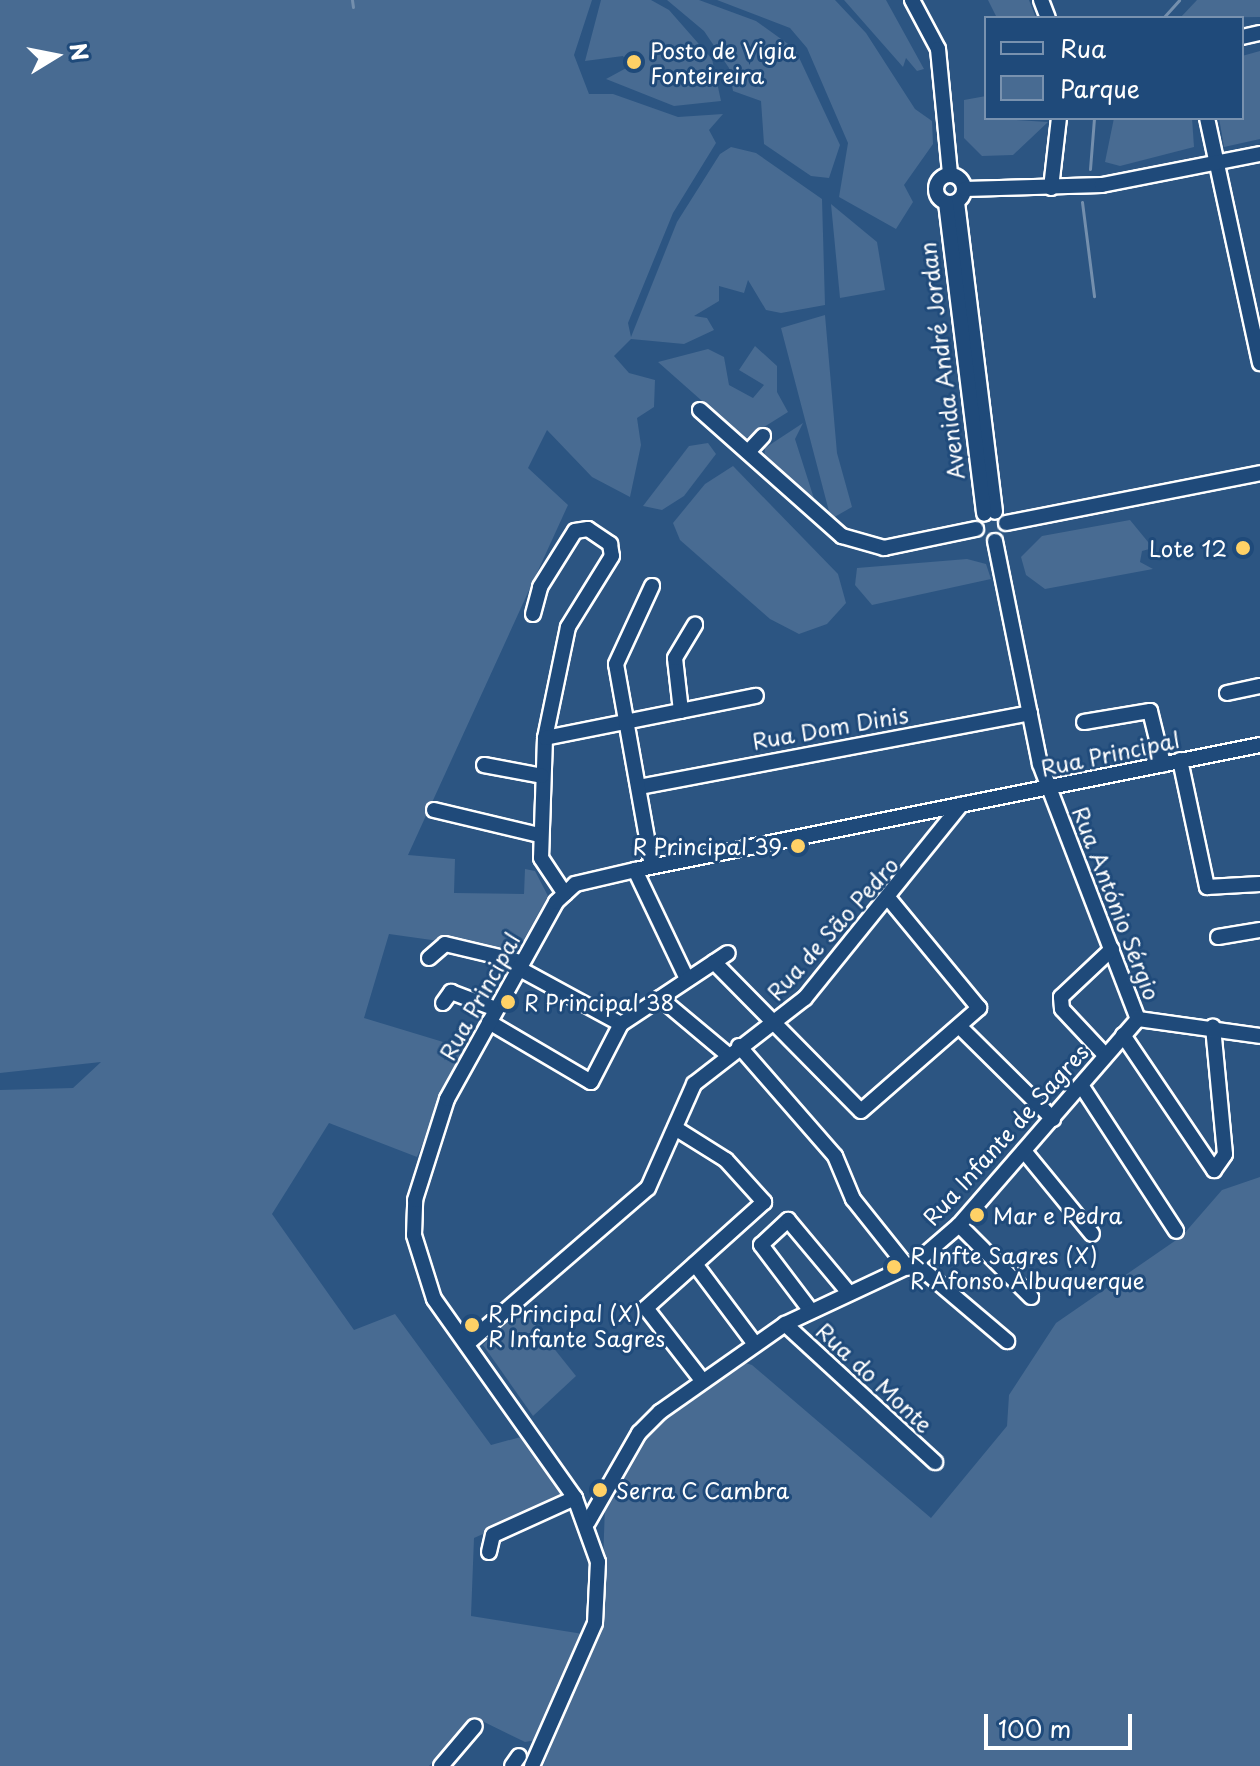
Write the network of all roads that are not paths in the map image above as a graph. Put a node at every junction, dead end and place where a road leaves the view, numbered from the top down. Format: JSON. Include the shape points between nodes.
{"nodes":[{"id":1,"x":912,"y":0,"type":"edge"},
{"id":2,"x":1059,"y":120,"type":"edge"},
{"id":3,"x":1207,"y":120,"type":"edge"},
{"id":4,"x":1260,"y":154,"type":"edge"},
{"id":5,"x":1216,"y":163,"type":"junction"},
{"id":6,"x":950,"y":174,"type":"junction"},
{"id":7,"x":1051,"y":188,"type":"junction"},
{"id":8,"x":956,"y":198,"type":"junction"},
{"id":9,"x":1253,"y":302,"type":"edge"},
{"id":10,"x":1260,"y":363,"type":"edge"},
{"id":11,"x":700,"y":410,"type":"dead end"},
{"id":12,"x":763,"y":436,"type":"dead end"},
{"id":13,"x":748,"y":452,"type":"junction"},
{"id":14,"x":1260,"y":473,"type":"edge"},
{"id":15,"x":995,"y":516,"type":"junction"},
{"id":16,"x":976,"y":529,"type":"junction"},
{"id":17,"x":995,"y":541,"type":"junction"},
{"id":18,"x":652,"y":586,"type":"dead end"},
{"id":19,"x":533,"y":614,"type":"dead end"},
{"id":20,"x":695,"y":625,"type":"dead end"},
{"id":21,"x":1260,"y":686,"type":"edge"},
{"id":22,"x":1227,"y":693,"type":"dead end"},
{"id":23,"x":756,"y":696,"type":"dead end"},
{"id":24,"x":681,"y":711,"type":"junction"},
{"id":25,"x":1030,"y":713,"type":"junction"},
{"id":26,"x":627,"y":722,"type":"junction"},
{"id":27,"x":1084,"y":722,"type":"dead end"},
{"id":28,"x":545,"y":738,"type":"junction"},
{"id":29,"x":1260,"y":745,"type":"edge"},
{"id":30,"x":1180,"y":760,"type":"junction"},
{"id":31,"x":1040,"y":764,"type":"junction"},
{"id":32,"x":1163,"y":764,"type":"junction"},
{"id":33,"x":484,"y":765,"type":"dead end"},
{"id":34,"x":542,"y":776,"type":"junction"},
{"id":35,"x":639,"y":787,"type":"junction"},
{"id":36,"x":1049,"y":788,"type":"junction"},
{"id":37,"x":1020,"y":794,"type":"junction"},
{"id":38,"x":961,"y":805,"type":"junction"},
{"id":39,"x":434,"y":810,"type":"dead end"},
{"id":40,"x":539,"y":835,"type":"junction"},
{"id":41,"x":652,"y":866,"type":"junction"},
{"id":42,"x":635,"y":870,"type":"junction"},
{"id":43,"x":1260,"y":884,"type":"edge"},
{"id":44,"x":565,"y":894,"type":"junction"},
{"id":45,"x":889,"y":899,"type":"junction"},
{"id":46,"x":1260,"y":930,"type":"edge"},
{"id":47,"x":1218,"y":937,"type":"dead end"},
{"id":48,"x":1112,"y":949,"type":"junction"},
{"id":49,"x":728,"y":953,"type":"dead end"},
{"id":50,"x":429,"y":958,"type":"dead end"},
{"id":51,"x":714,"y":962,"type":"junction"},
{"id":52,"x":519,"y":965,"type":"junction"},
{"id":53,"x":687,"y":979,"type":"junction"},
{"id":54,"x":660,"y":998,"type":"junction"},
{"id":55,"x":443,"y":1003,"type":"dead end"},
{"id":56,"x":493,"y":1015,"type":"junction"},
{"id":57,"x":1138,"y":1019,"type":"junction"},
{"id":58,"x":777,"y":1021,"type":"junction"},
{"id":59,"x":621,"y":1024,"type":"junction"},
{"id":60,"x":960,"y":1027,"type":"junction"},
{"id":61,"x":1213,"y":1027,"type":"junction"},
{"id":62,"x":1123,"y":1035,"type":"junction"},
{"id":63,"x":1260,"y":1036,"type":"edge"},
{"id":64,"x":733,"y":1050,"type":"junction"},
{"id":65,"x":1105,"y":1055,"type":"junction"},
{"id":66,"x":1081,"y":1085,"type":"junction"},
{"id":67,"x":1053,"y":1119,"type":"junction"},
{"id":68,"x":675,"y":1128,"type":"junction"},
{"id":69,"x":1024,"y":1151,"type":"junction"},
{"id":70,"x":959,"y":1225,"type":"junction"},
{"id":71,"x":1176,"y":1231,"type":"dead end"},
{"id":72,"x":1092,"y":1234,"type":"dead end"},
{"id":73,"x":695,"y":1264,"type":"junction"},
{"id":74,"x":911,"y":1266,"type":"junction"},
{"id":75,"x":849,"y":1293,"type":"junction"},
{"id":76,"x":1031,"y":1297,"type":"dead end"},
{"id":77,"x":811,"y":1311,"type":"junction"},
{"id":78,"x":785,"y":1324,"type":"junction"},
{"id":79,"x":1007,"y":1341,"type":"dead end"},
{"id":80,"x":754,"y":1343,"type":"junction"},
{"id":81,"x":467,"y":1344,"type":"junction"},
{"id":82,"x":701,"y":1379,"type":"junction"},
{"id":83,"x":935,"y":1462,"type":"dead end"},
{"id":84,"x":575,"y":1498,"type":"junction"},
{"id":85,"x":588,"y":1522,"type":"junction"},
{"id":86,"x":489,"y":1552,"type":"dead end"},
{"id":87,"x":475,"y":1726,"type":"dead end"},
{"id":88,"x":441,"y":1766,"type":"edge"},
{"id":89,"x":532,"y":1766,"type":"edge"}],
"edges":[{"from":1,"to":6,"type":"street","via":[[938,49]]},
{"from":2,"to":7,"type":"street"},
{"from":3,"to":5,"type":"street"},
{"from":4,"to":5,"type":"street"},
{"from":5,"to":7,"type":"street"},
{"from":5,"to":9,"type":"street"},
{"from":6,"to":8,"type":"street"},
{"from":6,"to":8,"type":"street","name":"Avenida André Jordan","via":[[937,184]]},
{"from":7,"to":8,"type":"street"},
{"from":8,"to":15,"type":"street","name":"Avenida André Jordan"},
{"from":9,"to":10,"type":"street"},
{"from":11,"to":13,"type":"street"},
{"from":12,"to":13,"type":"street"},
{"from":13,"to":16,"type":"street","via":[[824,524],[884,548]]},
{"from":14,"to":15,"type":"street"},
{"from":15,"to":16,"type":"street"},
{"from":15,"to":17,"type":"street"},
{"from":16,"to":17,"type":"street"},
{"from":17,"to":25,"type":"street","name":"Rua António Sérgio"},
{"from":18,"to":26,"type":"street","via":[[616,664]]},
{"from":19,"to":28,"type":"street","via":[[540,587],[575,531],[588,529],[610,544],[612,556],[568,627]]},
{"from":20,"to":24,"type":"street","via":[[675,658]]},
{"from":21,"to":22,"type":"street"},
{"from":23,"to":24,"type":"street"},
{"from":24,"to":26,"type":"street"},
{"from":25,"to":31,"type":"street","name":"Rua António Sérgio"},
{"from":25,"to":35,"type":"street","name":"Rua Dom Dinis"},
{"from":26,"to":28,"type":"street"},
{"from":26,"to":35,"type":"street"},
{"from":27,"to":32,"type":"street","via":[[1150,711]]},
{"from":28,"to":34,"type":"street"},
{"from":29,"to":30,"type":"street","name":"Rua Principal"},
{"from":30,"to":32,"type":"street","name":"Rua Principal"},
{"from":30,"to":43,"type":"street","via":[[1207,887]]},
{"from":31,"to":36,"type":"street","name":"Rua António Sérgio"},
{"from":31,"to":37,"type":"street"},
{"from":32,"to":36,"type":"street","name":"Rua Principal"},
{"from":33,"to":34,"type":"street"},
{"from":34,"to":40,"type":"street"},
{"from":35,"to":41,"type":"street"},
{"from":36,"to":37,"type":"street","name":"Rua Principal"},
{"from":36,"to":48,"type":"street","name":"Rua António Sérgio"},
{"from":37,"to":38,"type":"street","name":"Rua Principal"},
{"from":38,"to":41,"type":"street","name":"Rua Principal"},
{"from":38,"to":45,"type":"street","name":"Rua de São Pedro"},
{"from":39,"to":40,"type":"street"},
{"from":40,"to":44,"type":"street","via":[[541,858]]},
{"from":41,"to":42,"type":"street","name":"Rua Principal"},
{"from":42,"to":44,"type":"street","name":"Rua Principal","via":[[575,884]]},
{"from":42,"to":53,"type":"street"},
{"from":44,"to":52,"type":"street","name":"Rua Principal"},
{"from":45,"to":58,"type":"street","name":"Rua de São Pedro"},
{"from":45,"to":60,"type":"street","via":[[979,1008]]},
{"from":46,"to":47,"type":"street"},
{"from":48,"to":57,"type":"street","name":"Rua António Sérgio"},
{"from":48,"to":65,"type":"street","via":[[1061,997],[1062,1009]]},
{"from":49,"to":51,"type":"street"},
{"from":50,"to":52,"type":"street","via":[[445,944]]},
{"from":51,"to":53,"type":"street"},
{"from":51,"to":58,"type":"street"},
{"from":52,"to":56,"type":"street","name":"Rua Principal"},
{"from":52,"to":59,"type":"street"},
{"from":53,"to":54,"type":"street"},
{"from":54,"to":59,"type":"street"},
{"from":54,"to":64,"type":"street"},
{"from":55,"to":56,"type":"street","via":[[451,992]]},
{"from":56,"to":59,"type":"street","via":[[591,1082]]},
{"from":56,"to":81,"type":"street","name":"Rua Principal","via":[[447,1099],[415,1200],[422,1267],[434,1299]]},
{"from":57,"to":61,"type":"street"},
{"from":57,"to":62,"type":"street","name":"Rua Infante de Sagres"},
{"from":58,"to":60,"type":"street","via":[[861,1111]]},
{"from":58,"to":64,"type":"street","name":"Rua de São Pedro"},
{"from":60,"to":67,"type":"street"},
{"from":61,"to":62,"type":"street","via":[[1225,1154],[1214,1170]]},
{"from":61,"to":63,"type":"street"},
{"from":62,"to":65,"type":"street","name":"Rua Infante de Sagres"},
{"from":64,"to":68,"type":"street","name":"Rua de São Pedro","via":[[694,1084]]},
{"from":64,"to":74,"type":"street","via":[[835,1156],[853,1199]]},
{"from":65,"to":66,"type":"street","name":"Rua Infante de Sagres"},
{"from":66,"to":67,"type":"street","name":"Rua Infante de Sagres"},
{"from":66,"to":71,"type":"street"},
{"from":67,"to":69,"type":"street","name":"Rua Infante de Sagres"},
{"from":68,"to":73,"type":"street","via":[[726,1160],[764,1202]]},
{"from":68,"to":81,"type":"street","name":"Rua de São Pedro","via":[[648,1188]]},
{"from":69,"to":70,"type":"street","name":"Rua Infante de Sagres"},
{"from":69,"to":72,"type":"street"},
{"from":70,"to":74,"type":"street","name":"Rua Infante de Sagres"},
{"from":70,"to":76,"type":"street"},
{"from":73,"to":80,"type":"street"},
{"from":73,"to":82,"type":"street","via":[[646,1308]]},
{"from":74,"to":75,"type":"street","name":"Rua Infante de Sagres"},
{"from":74,"to":79,"type":"street"},
{"from":75,"to":77,"type":"street","name":"Rua Infante de Sagres"},
{"from":75,"to":77,"type":"street","via":[[788,1220],[761,1245]]},
{"from":77,"to":78,"type":"street","name":"Rua Infante de Sagres"},
{"from":78,"to":80,"type":"street","name":"Rua Infante de Sagres"},
{"from":78,"to":83,"type":"street","name":"Rua do Monte"},
{"from":80,"to":82,"type":"street","name":"Rua Infante de Sagres"},
{"from":81,"to":84,"type":"street","name":"Rua Principal"},
{"from":82,"to":85,"type":"street","name":"Rua Infante de Sagres","via":[[639,1433]]},
{"from":84,"to":85,"type":"street","name":"Rua Principal"},
{"from":84,"to":86,"type":"street","via":[[493,1535]]},
{"from":85,"to":89,"type":"street","name":"Rua Principal","via":[[598,1606]]},
{"from":87,"to":88,"type":"street"}]}
